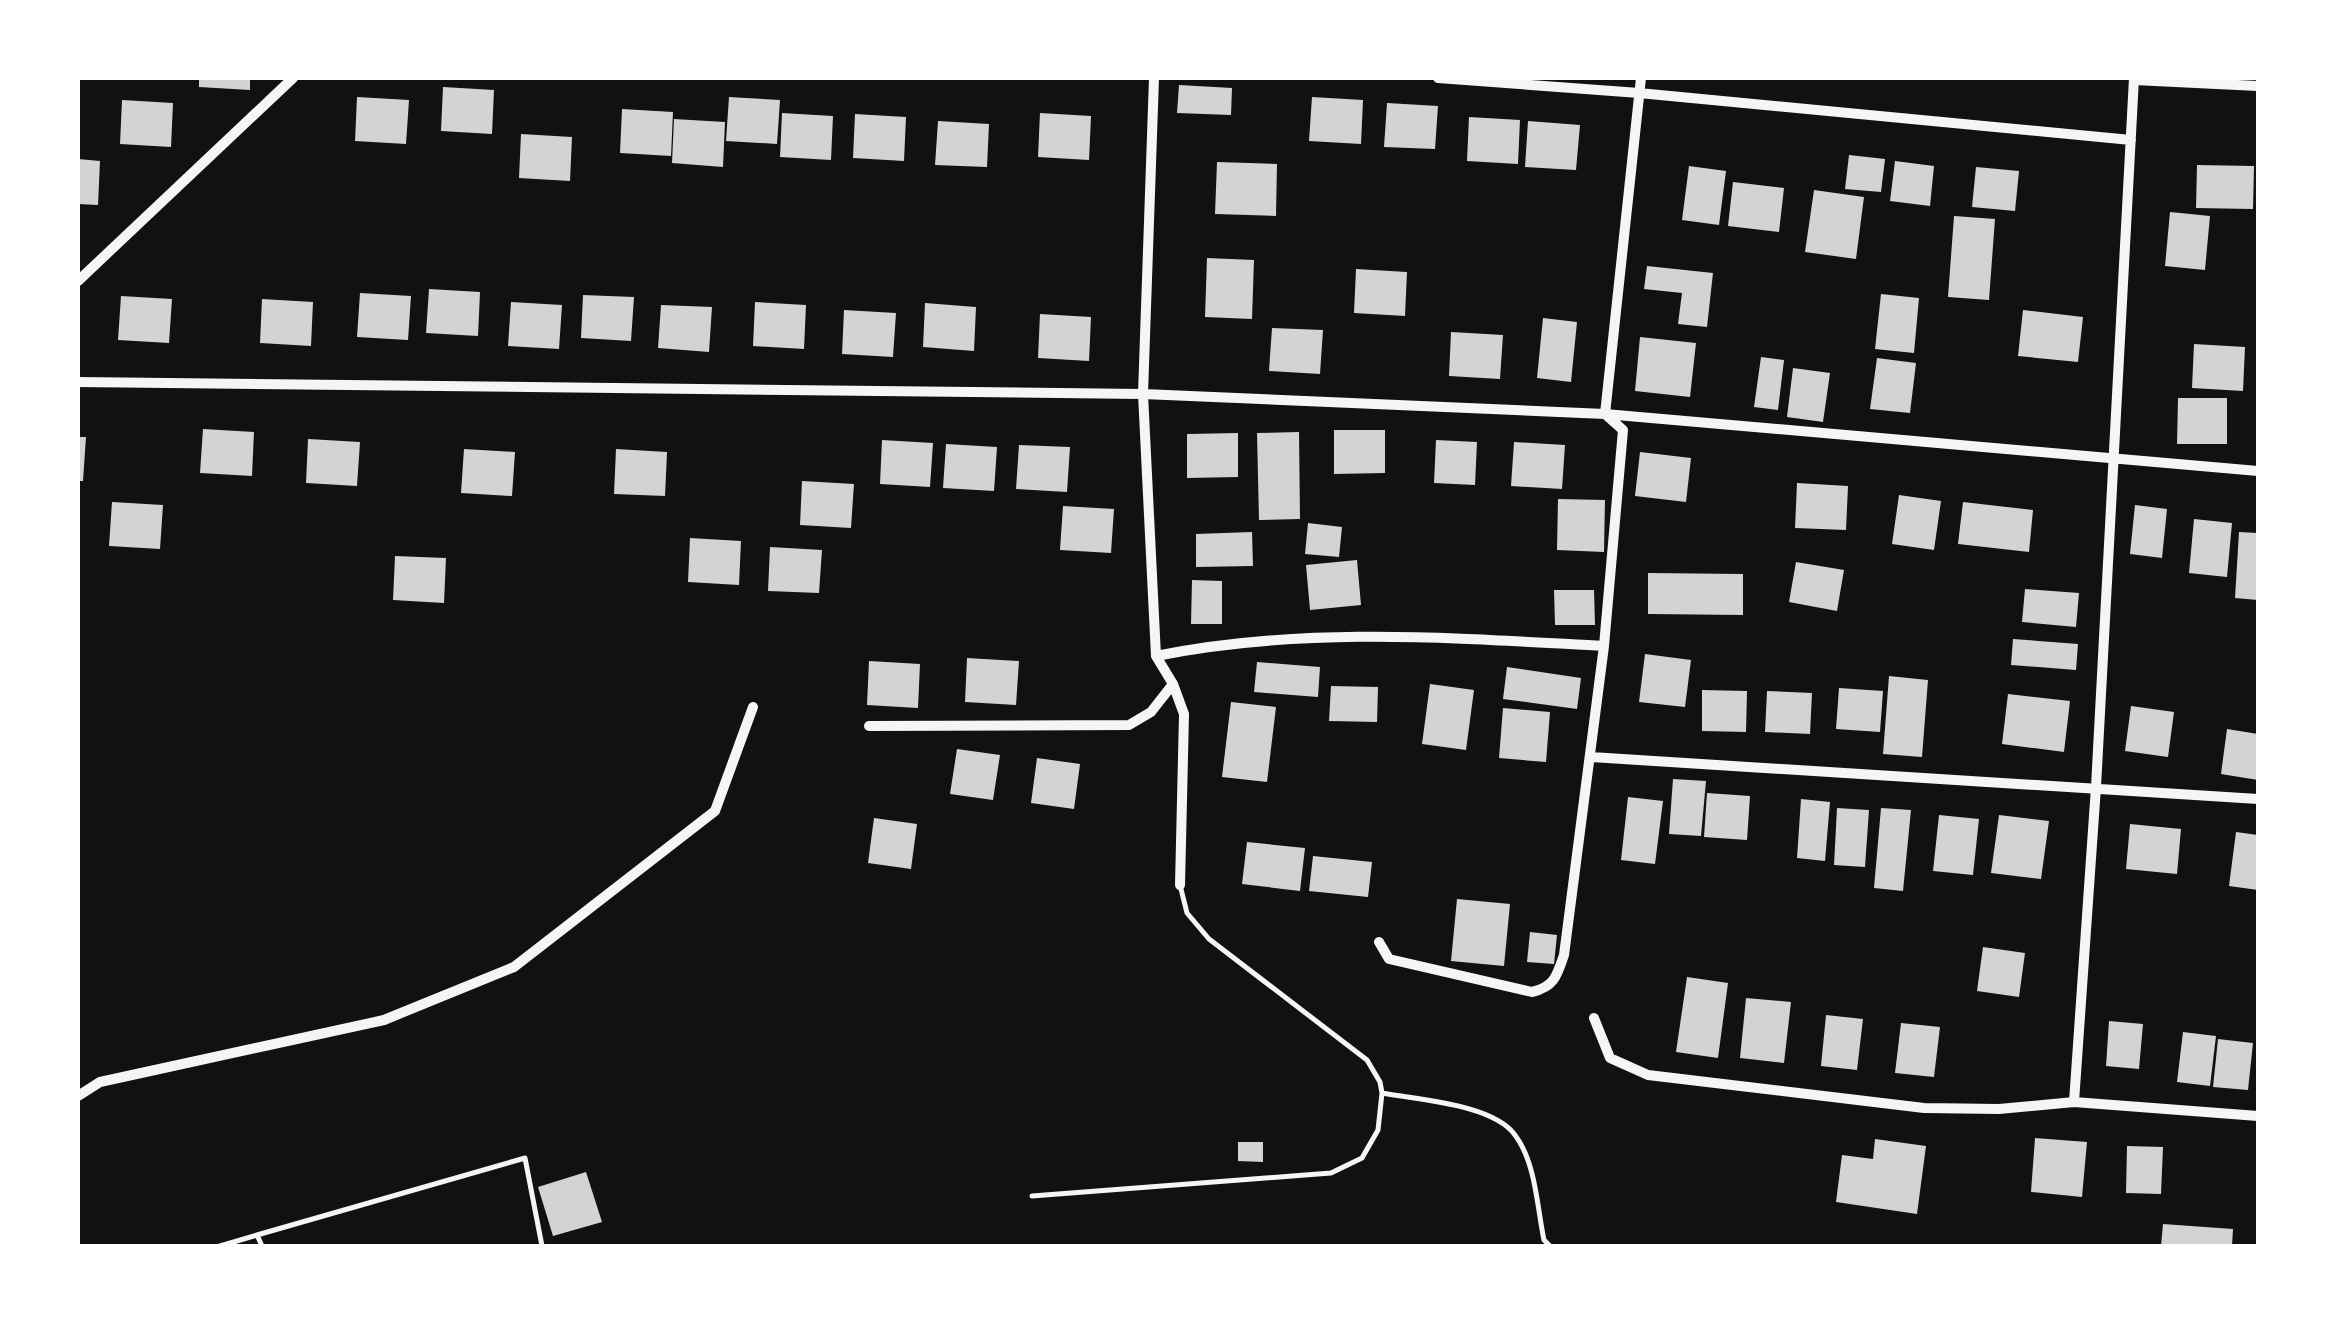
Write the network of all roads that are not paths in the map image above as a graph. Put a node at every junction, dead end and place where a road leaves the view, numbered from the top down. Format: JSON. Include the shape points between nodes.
{"nodes":[{"id":1,"x":293,"y":78,"type":"edge"},
{"id":2,"x":1154,"y":78,"type":"edge"},
{"id":3,"x":1438,"y":78,"type":"edge"},
{"id":4,"x":1641,"y":78,"type":"edge"},
{"id":5,"x":2134,"y":79,"type":"edge"},
{"id":6,"x":2258,"y":86,"type":"edge"},
{"id":7,"x":1639,"y":93,"type":"junction"},
{"id":8,"x":2131,"y":140,"type":"junction"},
{"id":9,"x":78,"y":282,"type":"edge"},
{"id":10,"x":78,"y":382,"type":"edge"},
{"id":11,"x":1144,"y":394,"type":"junction"},
{"id":12,"x":1605,"y":414,"type":"junction"},
{"id":13,"x":2113,"y":458,"type":"junction"},
{"id":14,"x":2258,"y":471,"type":"edge"},
{"id":15,"x":1604,"y":646,"type":"junction"},
{"id":16,"x":1156,"y":656,"type":"junction"},
{"id":17,"x":1173,"y":684,"type":"junction"},
{"id":18,"x":753,"y":707,"type":"dead end"},
{"id":19,"x":869,"y":726,"type":"dead end"},
{"id":20,"x":1591,"y":757,"type":"junction"},
{"id":21,"x":2096,"y":787,"type":"junction"},
{"id":22,"x":2258,"y":799,"type":"edge"},
{"id":23,"x":1180,"y":885,"type":"joint"},
{"id":24,"x":1378,"y":942,"type":"dead end"},
{"id":25,"x":1594,"y":1018,"type":"dead end"},
{"id":26,"x":1382,"y":1093,"type":"junction"},
{"id":27,"x":78,"y":1096,"type":"edge"},
{"id":28,"x":2074,"y":1102,"type":"junction"},
{"id":29,"x":2258,"y":1116,"type":"edge"},
{"id":30,"x":1032,"y":1196,"type":"dead end"},
{"id":31,"x":257,"y":1235,"type":"junction"},
{"id":32,"x":220,"y":1246,"type":"edge"},
{"id":33,"x":262,"y":1246,"type":"edge"},
{"id":34,"x":542,"y":1246,"type":"edge"},
{"id":35,"x":1550,"y":1246,"type":"edge"}],
"edges":[{"from":1,"to":9,"type":"street"},
{"from":2,"to":11,"type":"street"},
{"from":3,"to":7,"type":"street"},
{"from":4,"to":7,"type":"street"},
{"from":5,"to":6,"type":"street"},
{"from":5,"to":8,"type":"street"},
{"from":7,"to":8,"type":"street"},
{"from":7,"to":12,"type":"street"},
{"from":8,"to":13,"type":"street"},
{"from":10,"to":11,"type":"street"},
{"from":11,"to":12,"type":"street"},
{"from":11,"to":16,"type":"street"},
{"from":12,"to":13,"type":"street"},
{"from":12,"to":15,"type":"street","via":[[1622,430]]},
{"from":13,"to":14,"type":"street"},
{"from":13,"to":21,"type":"street"},
{"from":15,"to":16,"type":"street","via":[[1384,634],[1222,643]]},
{"from":15,"to":20,"type":"street"},
{"from":16,"to":17,"type":"street"},
{"from":17,"to":19,"type":"street","via":[[1152,712],[1130,725]]},
{"from":17,"to":23,"type":"street","via":[[1184,714]]},
{"from":18,"to":27,"type":"street","via":[[714,811],[514,967],[384,1020],[100,1082]]},
{"from":20,"to":21,"type":"street"},
{"from":20,"to":24,"type":"street","via":[[1564,956],[1547,988],[1532,992],[1390,960]]},
{"from":21,"to":22,"type":"street"},
{"from":21,"to":28,"type":"street"},
{"from":23,"to":26,"type":"lane","via":[[1188,913],[1209,939],[1367,1060]]},
{"from":25,"to":28,"type":"street","via":[[1610,1058],[1648,1075],[1924,1108]]},
{"from":26,"to":30,"type":"lane","via":[[1378,1130],[1362,1158],[1332,1173]]},
{"from":26,"to":35,"type":"lane","via":[[1474,1110],[1514,1133]]},
{"from":28,"to":29,"type":"street"},
{"from":31,"to":32,"type":"lane"},
{"from":31,"to":33,"type":"lane"},
{"from":31,"to":34,"type":"lane","via":[[525,1158]]}]}
